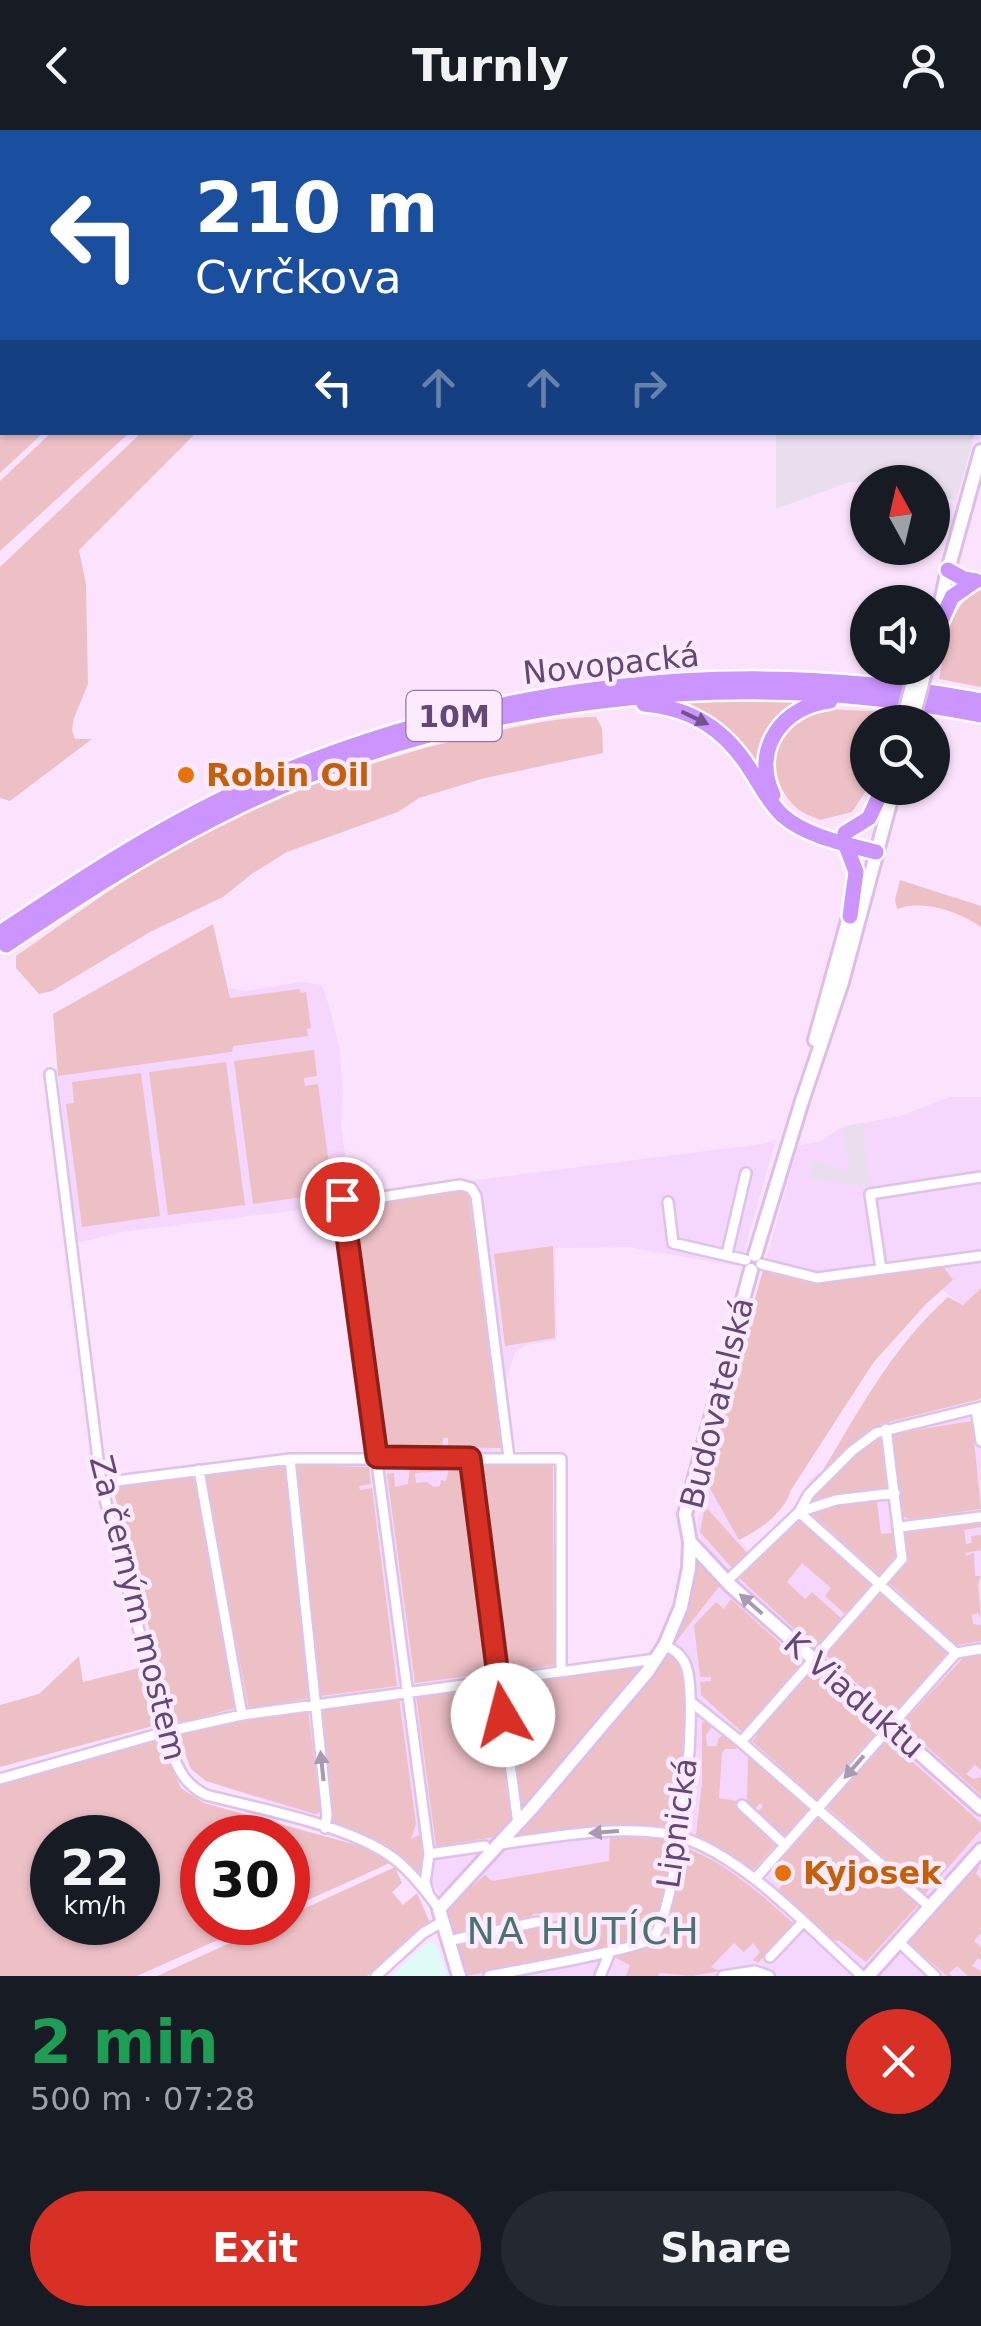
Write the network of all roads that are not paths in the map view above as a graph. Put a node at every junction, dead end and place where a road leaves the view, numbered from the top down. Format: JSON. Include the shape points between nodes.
{"nodes":[{"id":1,"x":981,"y":451,"type":"edge"},
{"id":2,"x":948,"y":570,"type":"junction"},
{"id":3,"x":979,"y":579,"type":"edge"},
{"id":4,"x":942,"y":585,"type":"edge"},
{"id":5,"x":945,"y":585,"type":"edge"},
{"id":6,"x":950,"y":602,"type":"edge"},
{"id":7,"x":859,"y":697,"type":"junction"},
{"id":8,"x":981,"y":699,"type":"edge"},
{"id":9,"x":600,"y":702,"type":"junction"},
{"id":10,"x":981,"y":715,"type":"edge"},
{"id":11,"x":876,"y":805,"type":"edge"},
{"id":12,"x":881,"y":805,"type":"edge"},
{"id":13,"x":888,"y":805,"type":"edge"},
{"id":14,"x":845,"y":838,"type":"junction"},
{"id":15,"x":873,"y":847,"type":"junction"},
{"id":16,"x":850,"y":916,"type":"junction"},
{"id":17,"x":3,"y":938,"type":"edge"},
{"id":18,"x":50,"y":1074,"type":"dead end"},
{"id":19,"x":802,"y":1101,"type":"junction"},
{"id":20,"x":746,"y":1173,"type":"dead end"},
{"id":21,"x":981,"y":1177,"type":"edge"},
{"id":22,"x":668,"y":1202,"type":"dead end"},
{"id":23,"x":727,"y":1254,"type":"junction"},
{"id":24,"x":981,"y":1256,"type":"edge"},
{"id":25,"x":753,"y":1262,"type":"junction"},
{"id":26,"x":881,"y":1270,"type":"junction"},
{"id":27,"x":978,"y":1408,"type":"edge"},
{"id":28,"x":886,"y":1429,"type":"junction"},
{"id":29,"x":981,"y":1441,"type":"edge"},
{"id":30,"x":377,"y":1457,"type":"junction"},
{"id":31,"x":470,"y":1458,"type":"junction"},
{"id":32,"x":509,"y":1458,"type":"junction"},
{"id":33,"x":290,"y":1460,"type":"junction"},
{"id":34,"x":199,"y":1470,"type":"junction"},
{"id":35,"x":102,"y":1483,"type":"junction"},
{"id":36,"x":895,"y":1493,"type":"junction"},
{"id":37,"x":799,"y":1512,"type":"junction"},
{"id":38,"x":981,"y":1517,"type":"edge"},
{"id":39,"x":900,"y":1527,"type":"junction"},
{"id":40,"x":690,"y":1542,"type":"junction"},
{"id":41,"x":727,"y":1582,"type":"junction"},
{"id":42,"x":880,"y":1585,"type":"junction"},
{"id":43,"x":665,"y":1645,"type":"junction"},
{"id":44,"x":981,"y":1649,"type":"edge"},
{"id":45,"x":956,"y":1653,"type":"junction"},
{"id":46,"x":814,"y":1658,"type":"junction"},
{"id":47,"x":656,"y":1659,"type":"junction"},
{"id":48,"x":561,"y":1671,"type":"junction"},
{"id":49,"x":498,"y":1678,"type":"junction"},
{"id":50,"x":407,"y":1691,"type":"junction"},
{"id":51,"x":691,"y":1702,"type":"junction"},
{"id":52,"x":316,"y":1704,"type":"junction"},
{"id":53,"x":242,"y":1715,"type":"junction"},
{"id":54,"x":890,"y":1725,"type":"junction"},
{"id":55,"x":165,"y":1732,"type":"junction"},
{"id":56,"x":742,"y":1742,"type":"junction"},
{"id":57,"x":0,"y":1779,"type":"edge"},
{"id":58,"x":742,"y":1805,"type":"dead end"},
{"id":59,"x":818,"y":1808,"type":"junction"},
{"id":60,"x":981,"y":1808,"type":"edge"},
{"id":61,"x":518,"y":1824,"type":"junction"},
{"id":62,"x":325,"y":1828,"type":"junction"},
{"id":63,"x":679,"y":1837,"type":"junction"},
{"id":64,"x":492,"y":1845,"type":"junction"},
{"id":65,"x":785,"y":1845,"type":"junction"},
{"id":66,"x":981,"y":1850,"type":"edge"},
{"id":67,"x":430,"y":1854,"type":"junction"},
{"id":68,"x":755,"y":1879,"type":"junction"},
{"id":69,"x":428,"y":1892,"type":"junction"},
{"id":70,"x":930,"y":1907,"type":"junction"},
{"id":71,"x":440,"y":1915,"type":"junction"},
{"id":72,"x":537,"y":1922,"type":"dead end"},
{"id":73,"x":802,"y":1922,"type":"junction"},
{"id":74,"x":448,"y":1941,"type":"junction"},
{"id":75,"x":898,"y":1941,"type":"junction"},
{"id":76,"x":610,"y":1952,"type":"junction"},
{"id":77,"x":770,"y":1957,"type":"dead end"},
{"id":78,"x":376,"y":1976,"type":"edge"},
{"id":79,"x":459,"y":1976,"type":"edge"},
{"id":80,"x":490,"y":1976,"type":"edge"},
{"id":81,"x":600,"y":1976,"type":"edge"},
{"id":82,"x":723,"y":1976,"type":"edge"},
{"id":83,"x":769,"y":1976,"type":"edge"},
{"id":84,"x":865,"y":1976,"type":"edge"},
{"id":85,"x":935,"y":1976,"type":"edge"}],
"edges":[{"from":1,"to":2,"type":"street"},
{"from":2,"to":3,"type":"highway"},
{"from":2,"to":4,"type":"street"},
{"from":2,"to":5,"type":"street"},
{"from":3,"to":6,"type":"highway"},
{"from":7,"to":9,"type":"highway","name":"Novopacká","number":"10M","via":[[739,692]]},
{"from":7,"to":10,"type":"highway","name":"Novopacká","number":"10M"},
{"from":7,"to":14,"type":"highway","via":[[798,710],[777,729],[766,756],[770,786],[787,812]]},
{"from":8,"to":17,"type":"highway","name":"Novopacká","number":"10M","via":[[820,681],[676,681],[553,695],[441,718],[238,792],[124,852]]},
{"from":9,"to":14,"type":"highway","one_way":true,"via":[[665,706],[706,723],[735,747],[784,817]]},
{"from":9,"to":17,"type":"highway","name":"Novopacká","number":"10M","via":[[443,732],[291,783],[187,832]]},
{"from":11,"to":14,"type":"highway"},
{"from":12,"to":15,"type":"street","name":"Budovatelská"},
{"from":13,"to":15,"type":"street","name":"Budovatelská"},
{"from":14,"to":15,"type":"highway"},
{"from":14,"to":16,"type":"highway","via":[[856,872]]},
{"from":15,"to":16,"type":"street","name":"Budovatelská"},
{"from":15,"to":19,"type":"street","name":"Budovatelská","via":[[842,982]]},
{"from":16,"to":19,"type":"street","name":"Budovatelská"},
{"from":18,"to":35,"type":"street","name":"Za černým mostem"},
{"from":19,"to":25,"type":"street","name":"Budovatelská"},
{"from":20,"to":23,"type":"street"},
{"from":21,"to":26,"type":"street","via":[[870,1194]]},
{"from":22,"to":23,"type":"street","via":[[673,1243]]},
{"from":23,"to":25,"type":"street"},
{"from":24,"to":26,"type":"street"},
{"from":25,"to":26,"type":"street","via":[[817,1278]]},
{"from":25,"to":40,"type":"street","name":"Budovatelská","via":[[686,1514]]},
{"from":27,"to":28,"type":"street"},
{"from":27,"to":29,"type":"street"},
{"from":28,"to":36,"type":"street"},
{"from":28,"to":37,"type":"street","via":[[852,1450]]},
{"from":30,"to":31,"type":"street"},
{"from":30,"to":32,"type":"street","via":[[342,1199],[460,1185],[476,1196]]},
{"from":30,"to":33,"type":"street"},
{"from":30,"to":50,"type":"street"},
{"from":31,"to":32,"type":"street"},
{"from":31,"to":49,"type":"street"},
{"from":32,"to":48,"type":"street","via":[[561,1459]]},
{"from":33,"to":34,"type":"street"},
{"from":33,"to":52,"type":"street"},
{"from":34,"to":35,"type":"street"},
{"from":34,"to":53,"type":"street"},
{"from":35,"to":55,"type":"street","name":"Za černým mostem"},
{"from":36,"to":37,"type":"street"},
{"from":36,"to":39,"type":"street"},
{"from":37,"to":41,"type":"street"},
{"from":37,"to":42,"type":"street"},
{"from":38,"to":39,"type":"street"},
{"from":39,"to":42,"type":"street","via":[[902,1559]]},
{"from":40,"to":41,"type":"street","name":"Budovatelská"},
{"from":40,"to":43,"type":"street","via":[[680,1607]]},
{"from":46,"to":41,"type":"street","name":"K Viaduktu","one_way":true},
{"from":42,"to":45,"type":"street"},
{"from":42,"to":46,"type":"street"},
{"from":43,"to":47,"type":"street"},
{"from":43,"to":51,"type":"street","name":"Lipnická","via":[[685,1662]]},
{"from":44,"to":45,"type":"street"},
{"from":45,"to":54,"type":"street"},
{"from":46,"to":54,"type":"street","name":"K Viaduktu"},
{"from":46,"to":56,"type":"street"},
{"from":47,"to":48,"type":"street"},
{"from":47,"to":61,"type":"street"},
{"from":48,"to":49,"type":"street"},
{"from":49,"to":50,"type":"street"},
{"from":49,"to":61,"type":"street"},
{"from":50,"to":52,"type":"street"},
{"from":50,"to":67,"type":"street"},
{"from":51,"to":56,"type":"street"},
{"from":51,"to":63,"type":"street","name":"Lipnická"},
{"from":52,"to":53,"type":"street"},
{"from":62,"to":52,"type":"street","one_way":true},
{"from":53,"to":55,"type":"street"},
{"from":54,"to":59,"type":"street","one_way":true},
{"from":54,"to":60,"type":"street","name":"K Viaduktu"},
{"from":55,"to":57,"type":"street"},
{"from":55,"to":62,"type":"street","name":"Za černým mostem","via":[[180,1774],[195,1789]]},
{"from":56,"to":59,"type":"street"},
{"from":58,"to":65,"type":"street"},
{"from":59,"to":65,"type":"street"},
{"from":59,"to":70,"type":"street"},
{"from":61,"to":64,"type":"street"},
{"from":62,"to":69,"type":"street","name":"Za černým mostem","via":[[388,1854]]},
{"from":63,"to":64,"type":"street","one_way":true,"via":[[617,1831]]},
{"from":63,"to":68,"type":"street"},
{"from":63,"to":76,"type":"street","name":"Lipnická","via":[[655,1936]]},
{"from":64,"to":67,"type":"street"},
{"from":64,"to":71,"type":"street"},
{"from":65,"to":68,"type":"street"},
{"from":66,"to":70,"type":"street"},
{"from":67,"to":69,"type":"street"},
{"from":68,"to":73,"type":"street"},
{"from":69,"to":71,"type":"street","name":"Za černým mostem"},
{"from":70,"to":75,"type":"street"},
{"from":71,"to":74,"type":"street","name":"Za černým mostem"},
{"from":71,"to":78,"type":"street"},
{"from":72,"to":74,"type":"street"},
{"from":73,"to":77,"type":"street"},
{"from":73,"to":84,"type":"street"},
{"from":74,"to":79,"type":"street","name":"Za černým mostem"},
{"from":75,"to":84,"type":"street"},
{"from":75,"to":85,"type":"street"},
{"from":76,"to":80,"type":"street"},
{"from":76,"to":81,"type":"street"},
{"from":82,"to":83,"type":"street"}]}
